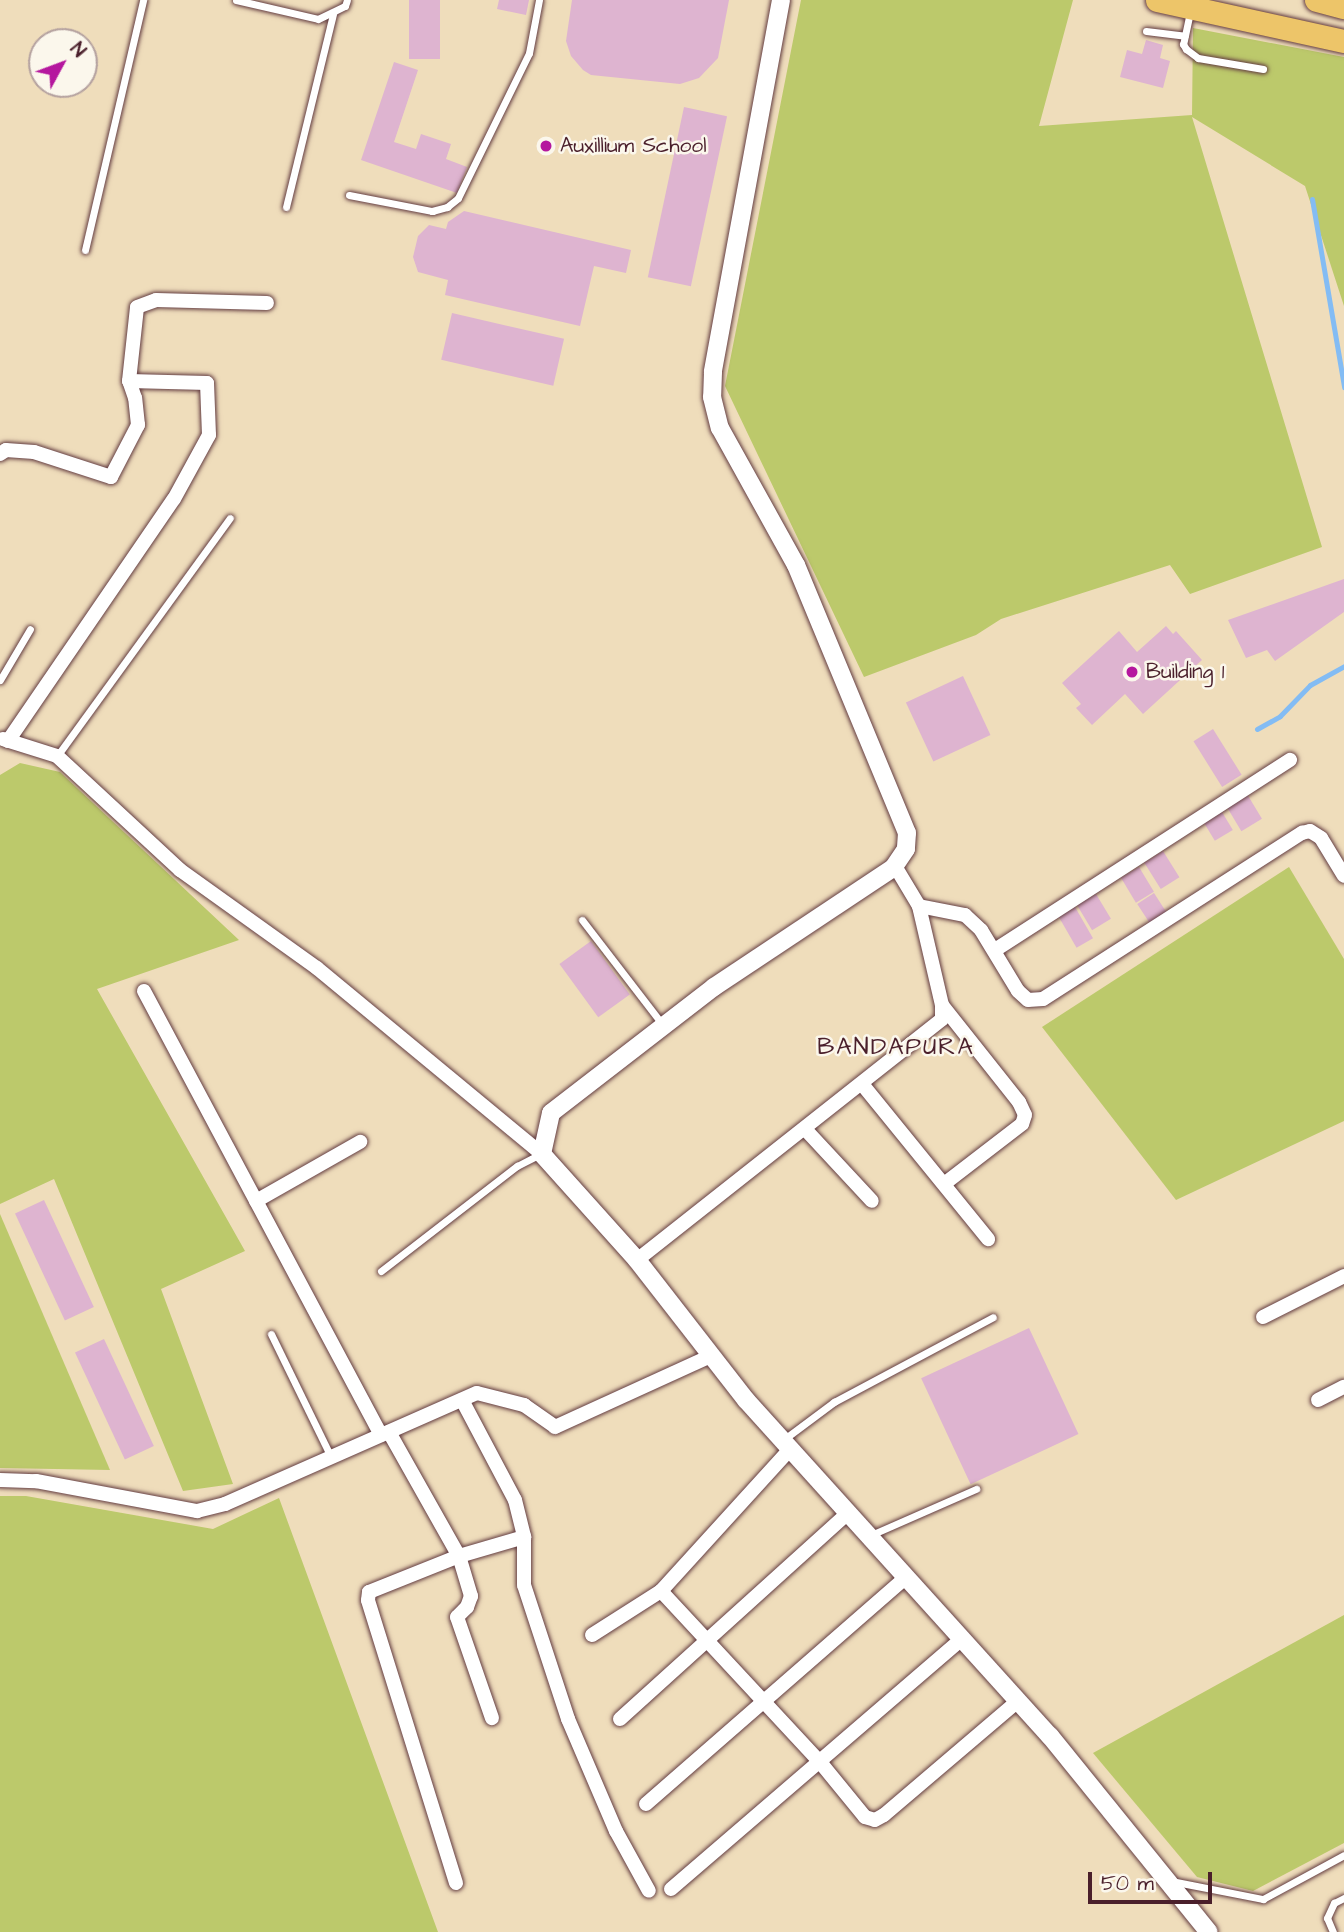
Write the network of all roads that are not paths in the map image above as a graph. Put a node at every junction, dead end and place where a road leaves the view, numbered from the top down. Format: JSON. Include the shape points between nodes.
{"nodes":[{"id":1,"x":143,"y":0,"type":"edge"},
{"id":2,"x":236,"y":0,"type":"edge"},
{"id":3,"x":347,"y":0,"type":"edge"},
{"id":4,"x":539,"y":0,"type":"edge"},
{"id":5,"x":781,"y":0,"type":"edge"},
{"id":6,"x":1157,"y":0,"type":"edge"},
{"id":7,"x":1317,"y":0,"type":"edge"},
{"id":8,"x":1344,"y":7,"type":"edge"},
{"id":9,"x":1191,"y":8,"type":"junction"},
{"id":10,"x":333,"y":14,"type":"junction"},
{"id":11,"x":1146,"y":30,"type":"dead end"},
{"id":12,"x":1185,"y":36,"type":"junction"},
{"id":13,"x":1344,"y":41,"type":"edge"},
{"id":14,"x":1263,"y":69,"type":"dead end"},
{"id":15,"x":349,"y":195,"type":"dead end"},
{"id":16,"x":286,"y":207,"type":"dead end"},
{"id":17,"x":85,"y":250,"type":"dead end"},
{"id":18,"x":267,"y":303,"type":"dead end"},
{"id":19,"x":129,"y":381,"type":"junction"},
{"id":20,"x":0,"y":454,"type":"edge"},
{"id":21,"x":230,"y":518,"type":"dead end"},
{"id":22,"x":30,"y":629,"type":"dead end"},
{"id":23,"x":0,"y":680,"type":"edge"},
{"id":24,"x":4,"y":740,"type":"edge"},
{"id":25,"x":57,"y":756,"type":"junction"},
{"id":26,"x":1290,"y":760,"type":"dead end"},
{"id":27,"x":895,"y":866,"type":"junction"},
{"id":28,"x":1344,"y":876,"type":"edge"},
{"id":29,"x":919,"y":906,"type":"junction"},
{"id":30,"x":582,"y":920,"type":"dead end"},
{"id":31,"x":995,"y":950,"type":"junction"},
{"id":32,"x":144,"y":991,"type":"dead end"},
{"id":33,"x":942,"y":1005,"type":"junction"},
{"id":34,"x":664,"y":1026,"type":"junction"},
{"id":35,"x":862,"y":1084,"type":"junction"},
{"id":36,"x":805,"y":1129,"type":"junction"},
{"id":37,"x":360,"y":1142,"type":"dead end"},
{"id":38,"x":542,"y":1154,"type":"junction"},
{"id":39,"x":944,"y":1184,"type":"junction"},
{"id":40,"x":256,"y":1200,"type":"junction"},
{"id":41,"x":872,"y":1201,"type":"dead end"},
{"id":42,"x":988,"y":1239,"type":"dead end"},
{"id":43,"x":637,"y":1260,"type":"junction"},
{"id":44,"x":381,"y":1271,"type":"dead end"},
{"id":45,"x":1344,"y":1276,"type":"edge"},
{"id":46,"x":993,"y":1317,"type":"dead end"},
{"id":47,"x":1263,"y":1317,"type":"dead end"},
{"id":48,"x":271,"y":1334,"type":"dead end"},
{"id":49,"x":711,"y":1356,"type":"junction"},
{"id":50,"x":1344,"y":1387,"type":"edge"},
{"id":51,"x":462,"y":1400,"type":"junction"},
{"id":52,"x":1318,"y":1400,"type":"dead end"},
{"id":53,"x":385,"y":1433,"type":"junction"},
{"id":54,"x":786,"y":1445,"type":"junction"},
{"id":55,"x":331,"y":1457,"type":"junction"},
{"id":56,"x":0,"y":1480,"type":"edge"},
{"id":57,"x":976,"y":1489,"type":"dead end"},
{"id":58,"x":848,"y":1513,"type":"junction"},
{"id":59,"x":869,"y":1536,"type":"junction"},
{"id":60,"x":524,"y":1537,"type":"junction"},
{"id":61,"x":459,"y":1556,"type":"junction"},
{"id":62,"x":906,"y":1577,"type":"junction"},
{"id":63,"x":661,"y":1591,"type":"junction"},
{"id":64,"x":592,"y":1635,"type":"dead end"},
{"id":65,"x":962,"y":1639,"type":"junction"},
{"id":66,"x":707,"y":1640,"type":"junction"},
{"id":67,"x":763,"y":1700,"type":"junction"},
{"id":68,"x":1018,"y":1701,"type":"junction"},
{"id":69,"x":492,"y":1718,"type":"dead end"},
{"id":70,"x":620,"y":1719,"type":"dead end"},
{"id":71,"x":820,"y":1762,"type":"junction"},
{"id":72,"x":646,"y":1804,"type":"dead end"},
{"id":73,"x":1344,"y":1855,"type":"edge"},
{"id":74,"x":1167,"y":1880,"type":"junction"},
{"id":75,"x":456,"y":1882,"type":"dead end"},
{"id":76,"x":671,"y":1889,"type":"dead end"},
{"id":77,"x":649,"y":1891,"type":"dead end"},
{"id":78,"x":1344,"y":1898,"type":"edge"},
{"id":79,"x":1209,"y":1932,"type":"edge"},
{"id":80,"x":1333,"y":1932,"type":"edge"}],
"edges":[{"from":1,"to":17,"type":"lane"},
{"from":2,"to":10,"type":"lane","via":[[318,19]]},
{"from":3,"to":10,"type":"lane"},
{"from":4,"to":15,"type":"lane","via":[[529,53],[458,198],[432,211]]},
{"from":5,"to":27,"type":"street","via":[[712,397],[720,428],[796,565],[907,833],[906,849]]},
{"from":6,"to":9,"type":"main road"},
{"from":7,"to":8,"type":"highway"},
{"from":9,"to":12,"type":"lane"},
{"from":9,"to":13,"type":"main road"},
{"from":10,"to":16,"type":"lane"},
{"from":11,"to":12,"type":"lane"},
{"from":12,"to":14,"type":"lane","via":[[1186,49],[1198,58]]},
{"from":18,"to":19,"type":"street","via":[[156,300],[137,307]]},
{"from":19,"to":20,"type":"street","via":[[138,425],[111,477],[34,452],[6,450]]},
{"from":19,"to":24,"type":"street","via":[[207,383],[209,435],[174,499]]},
{"from":21,"to":25,"type":"lane"},
{"from":22,"to":23,"type":"lane"},
{"from":24,"to":25,"type":"street"},
{"from":25,"to":38,"type":"street","via":[[180,870],[317,968]]},
{"from":26,"to":31,"type":"street"},
{"from":27,"to":29,"type":"street"},
{"from":27,"to":34,"type":"street","via":[[714,987]]},
{"from":28,"to":31,"type":"street","via":[[1321,838],[1310,831],[1302,833],[1042,999],[1028,1000],[1018,991]]},
{"from":29,"to":31,"type":"street","via":[[965,915]]},
{"from":29,"to":33,"type":"street"},
{"from":30,"to":34,"type":"lane"},
{"from":32,"to":40,"type":"street"},
{"from":33,"to":35,"type":"street","via":[[942,1019]]},
{"from":33,"to":39,"type":"street","via":[[1025,1115],[1023,1124]]},
{"from":34,"to":38,"type":"street","via":[[551,1113]]},
{"from":35,"to":36,"type":"street"},
{"from":35,"to":39,"type":"street"},
{"from":36,"to":41,"type":"street"},
{"from":36,"to":43,"type":"street"},
{"from":37,"to":40,"type":"street"},
{"from":38,"to":43,"type":"street"},
{"from":38,"to":44,"type":"lane","via":[[517,1166]]},
{"from":39,"to":42,"type":"street"},
{"from":40,"to":53,"type":"street"},
{"from":43,"to":49,"type":"street"},
{"from":45,"to":47,"type":"street"},
{"from":46,"to":54,"type":"lane","via":[[834,1402]]},
{"from":48,"to":55,"type":"lane"},
{"from":49,"to":51,"type":"street","via":[[555,1427],[524,1405],[477,1393]]},
{"from":49,"to":54,"type":"street"},
{"from":50,"to":52,"type":"street"},
{"from":51,"to":53,"type":"street"},
{"from":51,"to":60,"type":"street","via":[[515,1500]]},
{"from":53,"to":55,"type":"street"},
{"from":53,"to":61,"type":"street"},
{"from":54,"to":58,"type":"street"},
{"from":54,"to":63,"type":"street"},
{"from":55,"to":56,"type":"street","via":[[197,1511],[36,1481]]},
{"from":57,"to":59,"type":"lane"},
{"from":58,"to":59,"type":"street"},
{"from":58,"to":66,"type":"street"},
{"from":59,"to":62,"type":"street"},
{"from":60,"to":61,"type":"street"},
{"from":60,"to":77,"type":"street","via":[[524,1586],[568,1719],[616,1831]]},
{"from":61,"to":69,"type":"street","via":[[471,1596],[457,1617]]},
{"from":61,"to":75,"type":"street","via":[[377,1586],[368,1600]]},
{"from":62,"to":65,"type":"street"},
{"from":62,"to":67,"type":"street"},
{"from":63,"to":64,"type":"street"},
{"from":63,"to":66,"type":"street"},
{"from":65,"to":68,"type":"street"},
{"from":65,"to":71,"type":"street"},
{"from":66,"to":67,"type":"street"},
{"from":66,"to":70,"type":"street"},
{"from":67,"to":71,"type":"street"},
{"from":67,"to":72,"type":"street"},
{"from":68,"to":71,"type":"street","via":[[875,1819],[865,1817]]},
{"from":68,"to":74,"type":"street"},
{"from":71,"to":76,"type":"street"},
{"from":73,"to":74,"type":"lane","via":[[1263,1899]]},
{"from":74,"to":79,"type":"street"},
{"from":78,"to":80,"type":"lane","via":[[1334,1903],[1327,1918]]}]}
